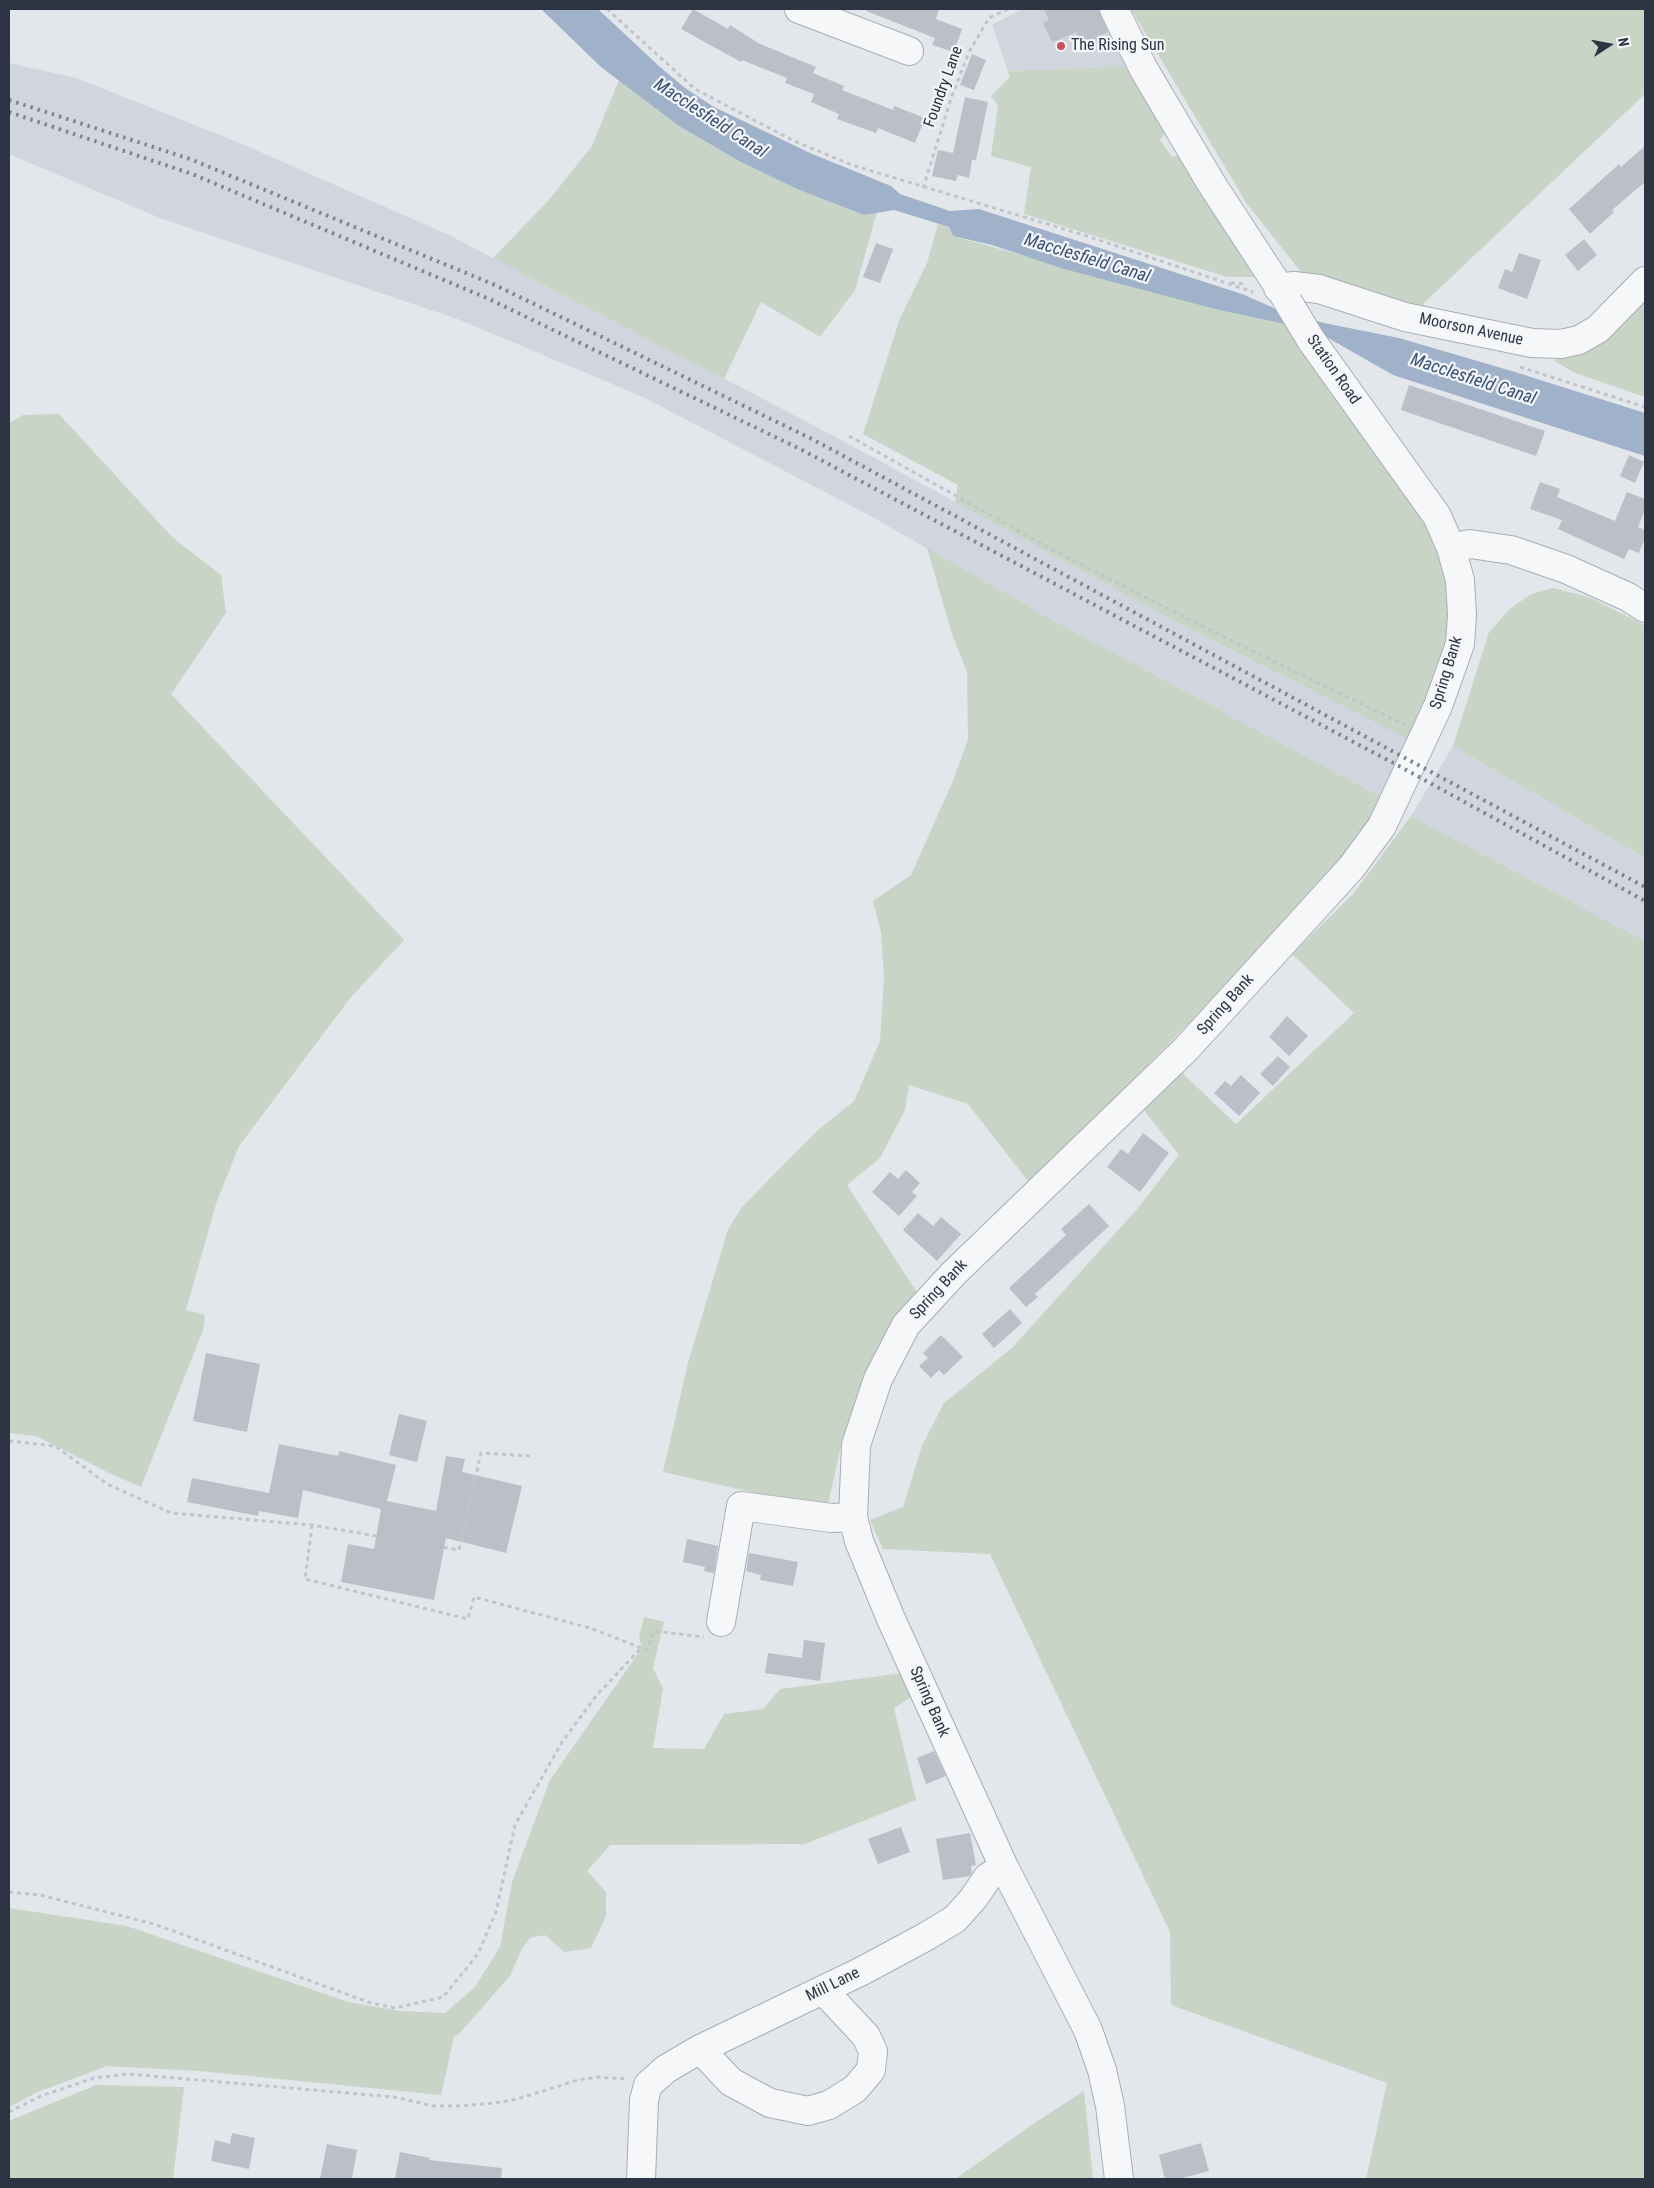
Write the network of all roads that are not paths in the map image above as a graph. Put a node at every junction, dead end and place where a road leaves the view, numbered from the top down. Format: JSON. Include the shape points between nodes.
{"nodes":[{"id":1,"x":799,"y":9,"type":"edge"},
{"id":2,"x":1114,"y":9,"type":"edge"},
{"id":3,"x":909,"y":51,"type":"dead end"},
{"id":4,"x":1645,"y":281,"type":"edge"},
{"id":5,"x":1271,"y":286,"type":"junction"},
{"id":6,"x":1451,"y":548,"type":"junction"},
{"id":7,"x":1645,"y":608,"type":"edge"},
{"id":8,"x":853,"y":1517,"type":"junction"},
{"id":9,"x":721,"y":1622,"type":"road end"},
{"id":10,"x":1004,"y":1867,"type":"junction"},
{"id":11,"x":823,"y":1990,"type":"junction"},
{"id":12,"x":700,"y":2049,"type":"junction"},
{"id":13,"x":641,"y":2179,"type":"edge"},
{"id":14,"x":1119,"y":2179,"type":"edge"}],
"edges":[{"from":1,"to":3,"type":"street"},
{"from":2,"to":5,"type":"street","name":"Station Road","via":[[1157,92]]},
{"from":4,"to":5,"type":"street","name":"Moorson Avenue","via":[[1598,329],[1579,340],[1561,344],[1532,343],[1405,316],[1319,289]]},
{"from":5,"to":6,"type":"street","name":"Station Road","bridge":true,"via":[[1437,516]]},
{"from":6,"to":7,"type":"street","via":[[1470,544],[1511,550],[1566,569]]},
{"from":6,"to":8,"type":"street","name":"Spring Bank","via":[[1460,580],[1460,644],[1426,736],[1382,826],[1351,868],[1186,1049],[953,1274],[906,1326],[878,1380],[856,1445]]},
{"from":8,"to":9,"type":"street","via":[[831,1518],[741,1506]]},
{"from":8,"to":10,"type":"street","name":"Spring Bank","via":[[891,1619]]},
{"from":10,"to":11,"type":"street","name":"Mill Lane","via":[[988,1877],[955,1919]]},
{"from":10,"to":14,"type":"street","name":"Spring Bank","via":[[1088,2030],[1110,2106]]},
{"from":11,"to":12,"type":"street","name":"Mill Lane"},
{"from":11,"to":12,"type":"street","via":[[866,2036],[873,2051],[871,2070],[855,2089],[829,2105],[808,2111],[770,2103],[731,2082]]},
{"from":12,"to":13,"type":"street","name":"Mill Lane","via":[[666,2069],[648,2085],[644,2100]]}]}
